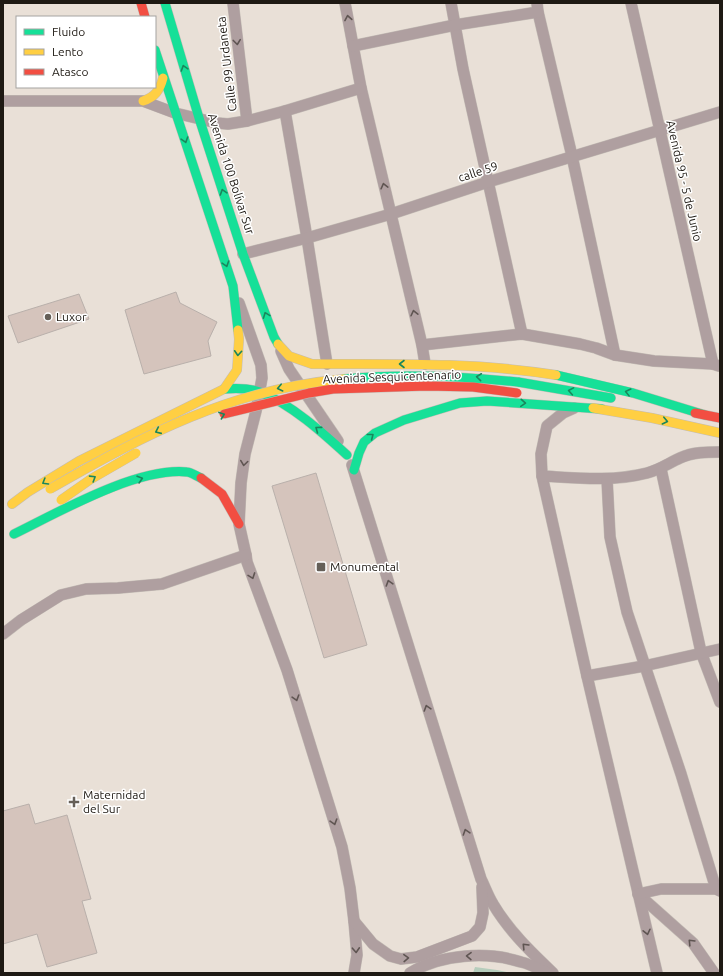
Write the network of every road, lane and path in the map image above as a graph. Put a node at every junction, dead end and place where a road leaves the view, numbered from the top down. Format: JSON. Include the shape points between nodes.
{"nodes":[{"id":1,"x":141,"y":3,"type":"edge"},
{"id":2,"x":165,"y":3,"type":"edge"},
{"id":3,"x":233,"y":3,"type":"edge"},
{"id":4,"x":345,"y":3,"type":"edge"},
{"id":5,"x":451,"y":3,"type":"edge"},
{"id":6,"x":631,"y":3,"type":"edge"},
{"id":7,"x":538,"y":8,"type":"edge"},
{"id":8,"x":145,"y":16,"type":"edge"},
{"id":9,"x":455,"y":24,"type":"junction"},
{"id":10,"x":353,"y":46,"type":"junction"},
{"id":11,"x":156,"y":54,"type":"edge"},
{"id":12,"x":163,"y":78,"type":"junction"},
{"id":13,"x":361,"y":88,"type":"junction"},
{"id":14,"x":3,"y":101,"type":"edge"},
{"id":15,"x":143,"y":101,"type":"junction"},
{"id":16,"x":285,"y":111,"type":"junction"},
{"id":17,"x":720,"y":112,"type":"edge"},
{"id":18,"x":175,"y":113,"type":"junction"},
{"id":19,"x":199,"y":118,"type":"junction"},
{"id":20,"x":247,"y":121,"type":"junction"},
{"id":21,"x":659,"y":130,"type":"junction"},
{"id":22,"x":572,"y":156,"type":"junction"},
{"id":23,"x":488,"y":182,"type":"junction"},
{"id":24,"x":391,"y":214,"type":"junction"},
{"id":25,"x":307,"y":238,"type":"junction"},
{"id":26,"x":243,"y":254,"type":"junction"},
{"id":27,"x":233,"y":286,"type":"junction"},
{"id":28,"x":522,"y":334,"type":"junction"},
{"id":29,"x":422,"y":345,"type":"junction"},
{"id":30,"x":280,"y":351,"type":"junction"},
{"id":31,"x":616,"y":355,"type":"junction"},
{"id":32,"x":326,"y":364,"type":"junction"},
{"id":33,"x":425,"y":364,"type":"junction"},
{"id":34,"x":717,"y":365,"type":"edge"},
{"id":35,"x":224,"y":389,"type":"junction"},
{"id":36,"x":260,"y":392,"type":"junction"},
{"id":37,"x":574,"y":408,"type":"junction"},
{"id":38,"x":602,"y":409,"type":"junction"},
{"id":39,"x":706,"y":415,"type":"junction"},
{"id":40,"x":216,"y":418,"type":"dead end"},
{"id":41,"x":720,"y":418,"type":"edge"},
{"id":42,"x":720,"y":433,"type":"edge"},
{"id":43,"x":142,"y":450,"type":"dead end"},
{"id":44,"x":720,"y":452,"type":"edge"},
{"id":45,"x":348,"y":455,"type":"junction"},
{"id":46,"x":661,"y":469,"type":"junction"},
{"id":47,"x":354,"y":470,"type":"junction"},
{"id":48,"x":542,"y":476,"type":"junction"},
{"id":49,"x":607,"y":480,"type":"junction"},
{"id":50,"x":12,"y":504,"type":"junction"},
{"id":51,"x":3,"y":509,"type":"edge"},
{"id":52,"x":239,"y":524,"type":"junction"},
{"id":53,"x":246,"y":555,"type":"junction"},
{"id":54,"x":3,"y":634,"type":"edge"},
{"id":55,"x":720,"y":649,"type":"edge"},
{"id":56,"x":701,"y":652,"type":"junction"},
{"id":57,"x":644,"y":666,"type":"junction"},
{"id":58,"x":587,"y":676,"type":"junction"},
{"id":59,"x":720,"y":702,"type":"edge"},
{"id":60,"x":481,"y":879,"type":"junction"},
{"id":61,"x":718,"y":890,"type":"edge"},
{"id":62,"x":638,"y":894,"type":"junction"},
{"id":63,"x":354,"y":921,"type":"junction"},
{"id":64,"x":354,"y":973,"type":"edge"},
{"id":65,"x":410,"y":973,"type":"edge"},
{"id":66,"x":547,"y":973,"type":"edge"},
{"id":67,"x":553,"y":973,"type":"edge"},
{"id":68,"x":657,"y":973,"type":"edge"},
{"id":69,"x":714,"y":973,"type":"edge"}],
"edges":[{"from":1,"to":8,"type":"main road"},
{"from":19,"to":2,"type":"main road","name":"Avenida 100 Bolívar Sur","one_way":true},
{"from":3,"to":20,"type":"street","name":"Calle 99 Urdaneta","one_way":true},
{"from":10,"to":4,"type":"street","one_way":true},
{"from":5,"to":9,"type":"street"},
{"from":6,"to":21,"type":"street","name":"Avenida 95 - 5 de Junio"},
{"from":7,"to":9,"type":"street"},
{"from":7,"to":22,"type":"street"},
{"from":9,"to":10,"type":"street"},
{"from":9,"to":23,"type":"street"},
{"from":10,"to":13,"type":"street"},
{"from":11,"to":12,"type":"main road"},
{"from":12,"to":15,"type":"main road","via":[[155,95]]},
{"from":12,"to":18,"type":"main road"},
{"from":13,"to":16,"type":"street"},
{"from":24,"to":13,"type":"street","one_way":true},
{"from":14,"to":15,"type":"street"},
{"from":15,"to":18,"type":"street"},
{"from":16,"to":20,"type":"street"},
{"from":16,"to":25,"type":"street"},
{"from":17,"to":21,"type":"street","name":"calle 59"},
{"from":18,"to":19,"type":"street"},
{"from":18,"to":27,"type":"main road","one_way":true},
{"from":19,"to":20,"type":"street","via":[[228,124]]},
{"from":26,"to":19,"type":"main road","name":"Avenida 100 Bolívar Sur","one_way":true},
{"from":21,"to":22,"type":"street","name":"calle 59"},
{"from":21,"to":34,"type":"street","name":"Avenida 95 - 5 de Junio"},
{"from":22,"to":23,"type":"street","name":"calle 59"},
{"from":22,"to":31,"type":"street"},
{"from":23,"to":24,"type":"street","name":"calle 59"},
{"from":23,"to":28,"type":"street"},
{"from":24,"to":25,"type":"street","name":"calle 59"},
{"from":29,"to":24,"type":"street","one_way":true},
{"from":25,"to":26,"type":"street","name":"calle 59"},
{"from":25,"to":32,"type":"street"},
{"from":30,"to":26,"type":"main road","name":"Avenida 100 Bolívar Sur","one_way":true},
{"from":27,"to":35,"type":"main road","one_way":true,"via":[[239,339],[237,370]]},
{"from":27,"to":36,"type":"street","via":[[261,365]]},
{"from":28,"to":29,"type":"street"},
{"from":28,"to":31,"type":"street","via":[[591,346]]},
{"from":29,"to":33,"type":"street"},
{"from":30,"to":32,"type":"main road","via":[[294,360]]},
{"from":30,"to":45,"type":"street","via":[[289,369]]},
{"from":31,"to":34,"type":"street","via":[[654,362]]},
{"from":33,"to":32,"type":"main road","one_way":true},
{"from":39,"to":33,"type":"main road","one_way":true,"via":[[655,398],[543,373]]},
{"from":35,"to":36,"type":"main road","via":[[241,388]]},
{"from":35,"to":50,"type":"main road","one_way":true,"via":[[78,462]]},
{"from":45,"to":36,"type":"main road","one_way":true,"via":[[283,404]]},
{"from":36,"to":52,"type":"street","one_way":true,"via":[[245,454]]},
{"from":37,"to":38,"type":"main road"},
{"from":47,"to":37,"type":"main road","one_way":true,"via":[[364,442],[375,433],[404,420],[460,404],[487,401]]},
{"from":37,"to":48,"type":"street","via":[[547,426],[541,454]]},
{"from":40,"to":38,"type":"main road","name":"Avenida Sesquicentenario","one_way":true,"bridge":true,"via":[[263,404],[333,389],[442,386],[517,393]]},
{"from":38,"to":42,"type":"main road","name":"Avenida Sesquicentenario","one_way":true},
{"from":39,"to":41,"type":"main road","name":"Avenida Sesquicentenario"},
{"from":39,"to":50,"type":"main road","name":"Avenida Sesquicentenario","one_way":true,"bridge":true,"via":[[476,376],[426,374],[329,379],[261,392],[218,406],[104,458],[50,489]]},
{"from":43,"to":52,"type":"main road","bridge":true,"via":[[98,475],[12,536],[122,484],[161,473],[188,472],[203,479],[222,494]]},
{"from":44,"to":46,"type":"street","via":[[695,453],[681,457]]},
{"from":45,"to":47,"type":"street"},
{"from":46,"to":49,"type":"street"},
{"from":46,"to":56,"type":"street"},
{"from":60,"to":47,"type":"street","one_way":true},
{"from":48,"to":49,"type":"street"},
{"from":48,"to":58,"type":"street"},
{"from":49,"to":57,"type":"street","via":[[610,537],[627,612]]},
{"from":50,"to":51,"type":"main road","name":"Avenida Sesquicentenario"},
{"from":52,"to":53,"type":"street"},
{"from":53,"to":54,"type":"street","via":[[162,584],[86,589],[61,595],[20,620]]},
{"from":53,"to":63,"type":"street","one_way":true,"via":[[287,670],[342,847]]},
{"from":55,"to":56,"type":"street"},
{"from":56,"to":57,"type":"street"},
{"from":56,"to":59,"type":"street"},
{"from":57,"to":58,"type":"street"},
{"from":57,"to":61,"type":"street"},
{"from":58,"to":62,"type":"street"},
{"from":63,"to":60,"type":"street","one_way":true,"via":[[373,944],[390,956],[402,959],[417,957],[472,936],[480,927],[483,913]]},
{"from":67,"to":60,"type":"street","one_way":true,"via":[[506,924]]},
{"from":61,"to":62,"type":"street","via":[[661,889]]},
{"from":62,"to":68,"type":"street","one_way":true},
{"from":69,"to":62,"type":"street","one_way":true,"via":[[693,943]]},
{"from":63,"to":64,"type":"street","one_way":true,"via":[[357,955]]},
{"from":66,"to":65,"type":"street","one_way":true,"via":[[521,962],[494,956],[462,956],[418,968]]}]}
